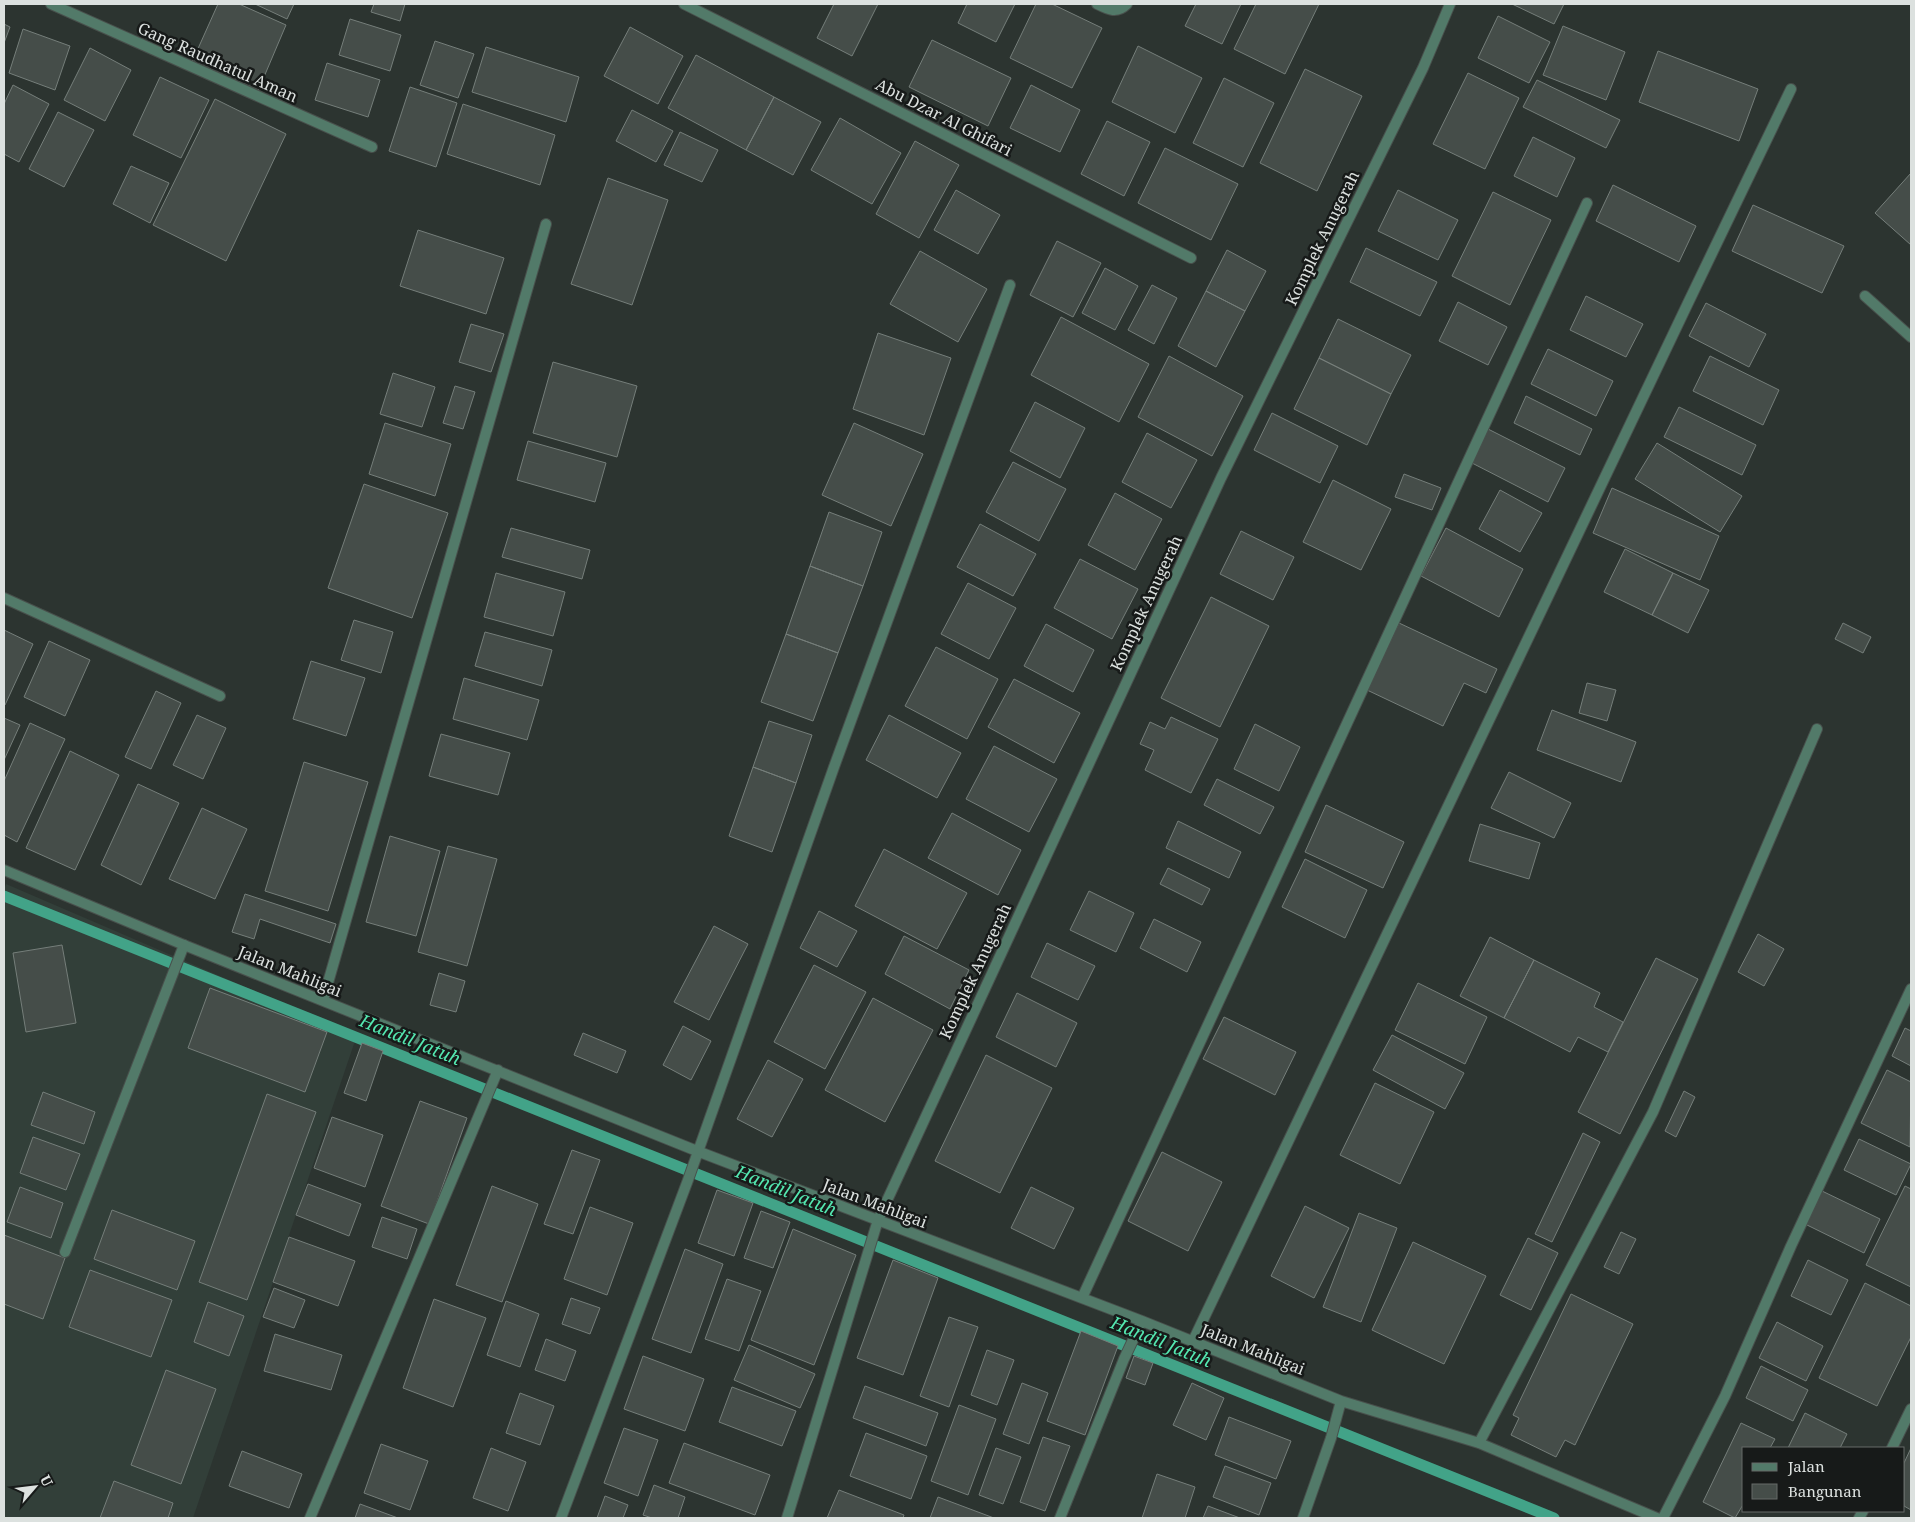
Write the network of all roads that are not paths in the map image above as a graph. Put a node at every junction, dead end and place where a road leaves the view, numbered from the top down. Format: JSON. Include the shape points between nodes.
{"nodes":[{"id":1,"x":51,"y":4,"type":"edge"},
{"id":2,"x":684,"y":4,"type":"edge"},
{"id":3,"x":1097,"y":4,"type":"edge"},
{"id":4,"x":1127,"y":4,"type":"edge"},
{"id":5,"x":1450,"y":4,"type":"edge"},
{"id":6,"x":1792,"y":89,"type":"dead end"},
{"id":7,"x":372,"y":147,"type":"dead end"},
{"id":8,"x":1587,"y":203,"type":"dead end"},
{"id":9,"x":546,"y":224,"type":"dead end"},
{"id":10,"x":1191,"y":258,"type":"dead end"},
{"id":11,"x":1010,"y":285,"type":"dead end"},
{"id":12,"x":1865,"y":296,"type":"dead end"},
{"id":13,"x":1911,"y":336,"type":"edge"},
{"id":14,"x":4,"y":598,"type":"edge"},
{"id":15,"x":220,"y":696,"type":"dead end"},
{"id":16,"x":1817,"y":729,"type":"dead end"},
{"id":17,"x":4,"y":870,"type":"edge"},
{"id":18,"x":184,"y":945,"type":"junction"},
{"id":19,"x":1911,"y":989,"type":"edge"},
{"id":20,"x":323,"y":1000,"type":"junction"},
{"id":21,"x":498,"y":1070,"type":"junction"},
{"id":22,"x":697,"y":1151,"type":"junction"},
{"id":23,"x":878,"y":1220,"type":"junction"},
{"id":24,"x":66,"y":1252,"type":"dead end"},
{"id":25,"x":1082,"y":1298,"type":"junction"},
{"id":26,"x":1142,"y":1321,"type":"junction"},
{"id":27,"x":1193,"y":1341,"type":"junction"},
{"id":28,"x":1342,"y":1401,"type":"junction"},
{"id":29,"x":1911,"y":1409,"type":"edge"},
{"id":30,"x":1480,"y":1443,"type":"junction"},
{"id":31,"x":1892,"y":1447,"type":"edge"},
{"id":32,"x":310,"y":1518,"type":"edge"},
{"id":33,"x":561,"y":1518,"type":"edge"},
{"id":34,"x":787,"y":1518,"type":"edge"},
{"id":35,"x":1060,"y":1518,"type":"edge"},
{"id":36,"x":1303,"y":1518,"type":"edge"},
{"id":37,"x":1657,"y":1518,"type":"edge"},
{"id":38,"x":1663,"y":1518,"type":"edge"}],
"edges":[{"from":1,"to":7,"type":"street","name":"Gang Raudhatul Aman"},
{"from":2,"to":10,"type":"street","name":"Abu Dzar Al Ghifari"},
{"from":3,"to":4,"type":"street","via":[[1112,11]]},
{"from":5,"to":23,"type":"street","name":"Komplek Anugerah","via":[[1423,68],[1221,478]]},
{"from":6,"to":27,"type":"street"},
{"from":8,"to":25,"type":"street"},
{"from":9,"to":20,"type":"street"},
{"from":11,"to":22,"type":"street"},
{"from":12,"to":13,"type":"street"},
{"from":14,"to":15,"type":"street"},
{"from":16,"to":30,"type":"street","via":[[1653,1112]]},
{"from":17,"to":18,"type":"street","name":"Jalan Mahligai"},
{"from":18,"to":20,"type":"street","name":"Jalan Mahligai"},
{"from":18,"to":24,"type":"street"},
{"from":19,"to":38,"type":"street","via":[[1725,1396]]},
{"from":20,"to":21,"type":"street","name":"Jalan Mahligai"},
{"from":21,"to":22,"type":"street","name":"Jalan Mahligai"},
{"from":21,"to":32,"type":"street"},
{"from":22,"to":23,"type":"street","name":"Jalan Mahligai"},
{"from":22,"to":33,"type":"street"},
{"from":23,"to":25,"type":"street","name":"Jalan Mahligai"},
{"from":23,"to":34,"type":"street","name":"Komplek Anugerah"},
{"from":25,"to":26,"type":"street","name":"Jalan Mahligai"},
{"from":26,"to":27,"type":"street","name":"Jalan Mahligai"},
{"from":26,"to":35,"type":"street"},
{"from":27,"to":28,"type":"street","name":"Jalan Mahligai"},
{"from":28,"to":30,"type":"street","name":"Jalan Mahligai"},
{"from":28,"to":36,"type":"street"},
{"from":29,"to":31,"type":"street"},
{"from":30,"to":37,"type":"street","name":"Jalan Mahligai"}]}
